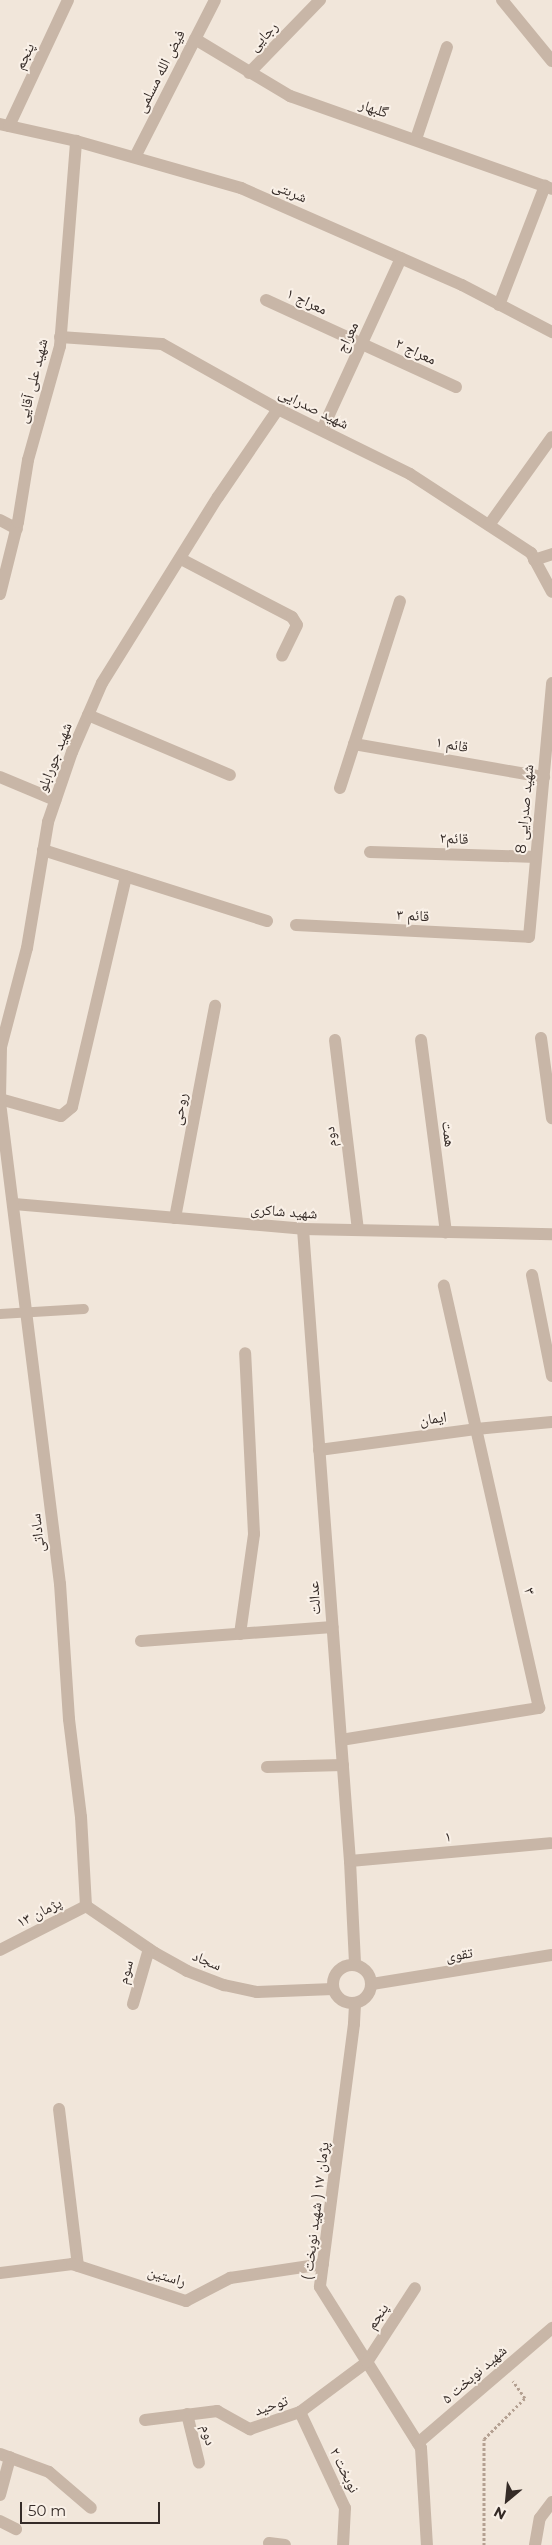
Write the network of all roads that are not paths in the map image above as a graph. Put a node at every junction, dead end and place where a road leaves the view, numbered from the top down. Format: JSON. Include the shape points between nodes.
{"nodes":[{"id":1,"x":68,"y":0,"type":"edge"},
{"id":2,"x":215,"y":0,"type":"edge"},
{"id":3,"x":320,"y":0,"type":"edge"},
{"id":4,"x":502,"y":0,"type":"edge"},
{"id":5,"x":194,"y":39,"type":"junction"},
{"id":6,"x":447,"y":47,"type":"dead end"},
{"id":7,"x":552,"y":61,"type":"edge"},
{"id":8,"x":250,"y":73,"type":"junction"},
{"id":9,"x":4,"y":125,"type":"edge"},
{"id":10,"x":416,"y":140,"type":"junction"},
{"id":11,"x":76,"y":141,"type":"junction"},
{"id":12,"x":135,"y":157,"type":"junction"},
{"id":13,"x":548,"y":188,"type":"edge"},
{"id":14,"x":402,"y":258,"type":"junction"},
{"id":15,"x":266,"y":300,"type":"dead end"},
{"id":16,"x":499,"y":305,"type":"junction"},
{"id":17,"x":552,"y":332,"type":"edge"},
{"id":18,"x":60,"y":337,"type":"junction"},
{"id":19,"x":362,"y":344,"type":"junction"},
{"id":20,"x":456,"y":388,"type":"dead end"},
{"id":21,"x":278,"y":409,"type":"junction"},
{"id":22,"x":322,"y":430,"type":"junction"},
{"id":23,"x":552,"y":437,"type":"edge"},
{"id":24,"x":0,"y":520,"type":"edge"},
{"id":25,"x":489,"y":526,"type":"junction"},
{"id":26,"x":17,"y":529,"type":"junction"},
{"id":27,"x":552,"y":554,"type":"edge"},
{"id":28,"x":181,"y":559,"type":"junction"},
{"id":29,"x":534,"y":560,"type":"junction"},
{"id":30,"x":552,"y":592,"type":"edge"},
{"id":31,"x":0,"y":594,"type":"edge"},
{"id":32,"x":400,"y":601,"type":"dead end"},
{"id":33,"x":282,"y":656,"type":"dead end"},
{"id":34,"x":552,"y":683,"type":"edge"},
{"id":35,"x":88,"y":715,"type":"junction"},
{"id":36,"x":354,"y":744,"type":"junction"},
{"id":37,"x":230,"y":775,"type":"dead end"},
{"id":38,"x":0,"y":777,"type":"edge"},
{"id":39,"x":544,"y":777,"type":"junction"},
{"id":40,"x":340,"y":788,"type":"dead end"},
{"id":41,"x":55,"y":800,"type":"junction"},
{"id":42,"x":43,"y":850,"type":"junction"},
{"id":43,"x":370,"y":852,"type":"dead end"},
{"id":44,"x":536,"y":856,"type":"junction"},
{"id":45,"x":126,"y":876,"type":"junction"},
{"id":46,"x":267,"y":921,"type":"dead end"},
{"id":47,"x":296,"y":925,"type":"dead end"},
{"id":48,"x":529,"y":937,"type":"joint"},
{"id":49,"x":215,"y":1006,"type":"dead end"},
{"id":50,"x":541,"y":1038,"type":"dead end"},
{"id":51,"x":335,"y":1040,"type":"dead end"},
{"id":52,"x":421,"y":1040,"type":"dead end"},
{"id":53,"x":0,"y":1099,"type":"edge"},
{"id":54,"x":552,"y":1118,"type":"edge"},
{"id":55,"x":4,"y":1164,"type":"edge"},
{"id":56,"x":14,"y":1204,"type":"junction"},
{"id":57,"x":175,"y":1218,"type":"junction"},
{"id":58,"x":303,"y":1229,"type":"junction"},
{"id":59,"x":358,"y":1230,"type":"junction"},
{"id":60,"x":446,"y":1232,"type":"junction"},
{"id":61,"x":552,"y":1234,"type":"edge"},
{"id":62,"x":532,"y":1275,"type":"dead end"},
{"id":63,"x":444,"y":1286,"type":"dead end"},
{"id":64,"x":84,"y":1309,"type":"dead end"},
{"id":65,"x":25,"y":1311,"type":"junction"},
{"id":66,"x":0,"y":1314,"type":"edge"},
{"id":67,"x":245,"y":1354,"type":"dead end"},
{"id":68,"x":552,"y":1376,"type":"edge"},
{"id":69,"x":552,"y":1422,"type":"edge"},
{"id":70,"x":476,"y":1429,"type":"junction"},
{"id":71,"x":319,"y":1450,"type":"junction"},
{"id":72,"x":332,"y":1627,"type":"junction"},
{"id":73,"x":240,"y":1634,"type":"junction"},
{"id":74,"x":141,"y":1641,"type":"dead end"},
{"id":75,"x":341,"y":1740,"type":"junction"},
{"id":76,"x":342,"y":1765,"type":"junction"},
{"id":77,"x":267,"y":1767,"type":"dead end"},
{"id":78,"x":550,"y":1843,"type":"dead end"},
{"id":79,"x":350,"y":1861,"type":"junction"},
{"id":80,"x":85,"y":1903,"type":"junction"},
{"id":81,"x":148,"y":1949,"type":"junction"},
{"id":82,"x":0,"y":1950,"type":"edge"},
{"id":83,"x":552,"y":1955,"type":"edge"},
{"id":84,"x":355,"y":1965,"type":"junction"},
{"id":85,"x":372,"y":1984,"type":"junction"},
{"id":86,"x":333,"y":1989,"type":"junction"},
{"id":87,"x":133,"y":2004,"type":"dead end"},
{"id":88,"x":355,"y":2004,"type":"junction"},
{"id":89,"x":59,"y":2109,"type":"dead end"},
{"id":90,"x":323,"y":2264,"type":"junction"},
{"id":91,"x":78,"y":2266,"type":"junction"},
{"id":92,"x":0,"y":2272,"type":"edge"},
{"id":93,"x":415,"y":2288,"type":"dead end"},
{"id":94,"x":552,"y":2328,"type":"edge"},
{"id":95,"x":367,"y":2362,"type":"junction"},
{"id":96,"x":300,"y":2412,"type":"junction"},
{"id":97,"x":187,"y":2414,"type":"junction"},
{"id":98,"x":145,"y":2420,"type":"dead end"},
{"id":99,"x":418,"y":2443,"type":"junction"},
{"id":100,"x":5,"y":2456,"type":"edge"},
{"id":101,"x":199,"y":2463,"type":"dead end"},
{"id":102,"x":0,"y":2495,"type":"edge"},
{"id":103,"x":552,"y":2502,"type":"edge"},
{"id":104,"x":91,"y":2508,"type":"dead end"},
{"id":105,"x":0,"y":2521,"type":"edge"},
{"id":106,"x":16,"y":2529,"type":"dead end"},
{"id":107,"x":269,"y":2543,"type":"dead end"},
{"id":108,"x":285,"y":2545,"type":"edge"},
{"id":109,"x":343,"y":2545,"type":"edge"},
{"id":110,"x":427,"y":2545,"type":"edge"},
{"id":111,"x":535,"y":2545,"type":"edge"}],
"edges":[{"from":1,"to":9,"type":"street","name":"پنجم"},
{"from":2,"to":5,"type":"street","name":"فیض الله مسلمی"},
{"from":3,"to":8,"type":"street","name":"رجایی"},
{"from":4,"to":7,"type":"street"},
{"from":5,"to":8,"type":"street","name":"گلبهار"},
{"from":5,"to":12,"type":"street","name":"فیض الله مسلمی"},
{"from":6,"to":10,"type":"street"},
{"from":8,"to":10,"type":"street","name":"گلبهار","via":[[290,96]]},
{"from":9,"to":11,"type":"street","name":"شربتی"},
{"from":10,"to":13,"type":"street","name":"گلبهار"},
{"from":11,"to":12,"type":"street","name":"شربتی"},
{"from":11,"to":18,"type":"street","name":"شهید علی آقایی"},
{"from":12,"to":14,"type":"street","name":"شربتی","via":[[242,188]]},
{"from":13,"to":16,"type":"street"},
{"from":14,"to":16,"type":"street","name":"شربتی"},
{"from":14,"to":19,"type":"street","name":"معراج"},
{"from":15,"to":19,"type":"street","name":"معراج ۱"},
{"from":16,"to":17,"type":"street","name":"شربتی"},
{"from":18,"to":21,"type":"street","name":"شهید صدرایی","via":[[162,344]]},
{"from":18,"to":26,"type":"street","name":"شهید علی آقایی","via":[[28,460]]},
{"from":19,"to":20,"type":"street","name":"معراج ۲"},
{"from":19,"to":22,"type":"street","name":"معراج"},
{"from":21,"to":22,"type":"street","name":"شهید صدرایی"},
{"from":21,"to":28,"type":"street","name":"شهید جورابلو","via":[[218,497]]},
{"from":22,"to":25,"type":"street","name":"شهید صدرایی","via":[[410,474]]},
{"from":23,"to":25,"type":"street"},
{"from":24,"to":26,"type":"street"},
{"from":25,"to":29,"type":"street","name":"شهید صدرایی","via":[[531,553]]},
{"from":26,"to":31,"type":"street","name":"شهید علی آقایی"},
{"from":27,"to":29,"type":"street"},
{"from":28,"to":33,"type":"street","via":[[292,617],[297,625]]},
{"from":28,"to":35,"type":"street","name":"شهید جورابلو","via":[[102,683]]},
{"from":29,"to":30,"type":"street","name":"شهید صدرایی"},
{"from":32,"to":36,"type":"street"},
{"from":34,"to":39,"type":"street","name":"شهید صدرایی 8"},
{"from":35,"to":37,"type":"street"},
{"from":35,"to":41,"type":"street","name":"شهید جورابلو"},
{"from":36,"to":39,"type":"street","name":"قائم ۱"},
{"from":36,"to":40,"type":"street"},
{"from":38,"to":41,"type":"street"},
{"from":39,"to":44,"type":"street","name":"شهید صدرایی 8"},
{"from":41,"to":42,"type":"street","name":"شهید جورابلو"},
{"from":42,"to":45,"type":"street"},
{"from":42,"to":53,"type":"street","name":"شهید جورابلو","via":[[27,948],[1,1047]]},
{"from":43,"to":44,"type":"street","name":"قائم۲"},
{"from":44,"to":48,"type":"street","name":"شهید صدرایی 8"},
{"from":45,"to":46,"type":"street"},
{"from":45,"to":53,"type":"street","via":[[72,1107],[61,1116]]},
{"from":47,"to":48,"type":"street","name":"قائم ۳"},
{"from":49,"to":57,"type":"street","name":"روحی"},
{"from":50,"to":54,"type":"street"},
{"from":51,"to":59,"type":"street","name":"دوم"},
{"from":52,"to":60,"type":"street","name":"همت"},
{"from":53,"to":55,"type":"street","name":"شهید جورابلو"},
{"from":55,"to":56,"type":"street","name":"ساداتی"},
{"from":56,"to":57,"type":"street","name":"شهید شاکری"},
{"from":56,"to":65,"type":"street","name":"ساداتی"},
{"from":57,"to":58,"type":"street","name":"شهید شاکری"},
{"from":58,"to":59,"type":"street","name":"شهید شاکری"},
{"from":58,"to":71,"type":"street","name":"عدالت"},
{"from":59,"to":60,"type":"street","name":"شهید شاکری"},
{"from":60,"to":61,"type":"street","name":"شهید شاکری"},
{"from":62,"to":68,"type":"street"},
{"from":63,"to":70,"type":"street","name":"۳"},
{"from":64,"to":65,"type":"lane"},
{"from":65,"to":66,"type":"lane"},
{"from":65,"to":80,"type":"street","name":"ساداتی","via":[[60,1584],[69,1719],[81,1817]]},
{"from":67,"to":73,"type":"street","via":[[254,1534]]},
{"from":69,"to":70,"type":"street","name":"ایمان"},
{"from":70,"to":71,"type":"street","name":"ایمان"},
{"from":70,"to":75,"type":"street","name":"۳","via":[[539,1708]]},
{"from":71,"to":72,"type":"street","name":"عدالت"},
{"from":72,"to":73,"type":"street"},
{"from":72,"to":75,"type":"street","name":"عدالت"},
{"from":73,"to":74,"type":"street"},
{"from":75,"to":76,"type":"street","name":"عدالت"},
{"from":76,"to":77,"type":"street"},
{"from":76,"to":79,"type":"street","name":"عدالت"},
{"from":78,"to":79,"type":"street","name":"۱"},
{"from":79,"to":84,"type":"street","name":"عدالت"},
{"from":80,"to":81,"type":"street","name":"سجاد"},
{"from":80,"to":82,"type":"street","name":"پژمان ۱۳"},
{"from":81,"to":86,"type":"street","name":"سجاد","via":[[187,1971],[224,1985],[257,1992]]},
{"from":81,"to":87,"type":"street","name":"سوم"},
{"from":83,"to":85,"type":"street","name":"تقوی"},
{"from":84,"to":85,"type":"street","via":[[370,1975]]},
{"from":84,"to":86,"type":"street","via":[[338,1971]]},
{"from":85,"to":88,"type":"street","via":[[370,1993]]},
{"from":86,"to":88,"type":"street","via":[[338,1997]]},
{"from":88,"to":90,"type":"street","name":"پژمان ۱۷ ( شهید نوبخت )"},
{"from":89,"to":91,"type":"street"},
{"from":90,"to":91,"type":"street","name":"راستین","via":[[230,2278],[186,2300]]},
{"from":90,"to":95,"type":"street","name":"پژمان ۱۷ ( شهید نوبخت )","via":[[320,2287]]},
{"from":91,"to":92,"type":"street","name":"راستین"},
{"from":93,"to":95,"type":"street","name":"پنجم"},
{"from":94,"to":99,"type":"street","name":"شهید نوبخت ۵"},
{"from":95,"to":96,"type":"street","name":"توحید"},
{"from":95,"to":99,"type":"street","name":"پژمان ۱۷ ( شهید نوبخت )"},
{"from":96,"to":97,"type":"street","name":"توحید","via":[[250,2429],[217,2410]]},
{"from":96,"to":109,"type":"street","name":"نوبخت ۲","via":[[345,2508]]},
{"from":97,"to":98,"type":"street","name":"توحید"},
{"from":97,"to":101,"type":"street","name":"دوم"},
{"from":99,"to":110,"type":"street","name":"پژمان ۱۷ ( شهید نوبخت )","via":[[421,2448]]},
{"from":100,"to":102,"type":"street"},
{"from":100,"to":104,"type":"street","via":[[49,2472]]},
{"from":103,"to":111,"type":"street","via":[[540,2518]]},
{"from":105,"to":106,"type":"street"},
{"from":107,"to":108,"type":"street"}]}
